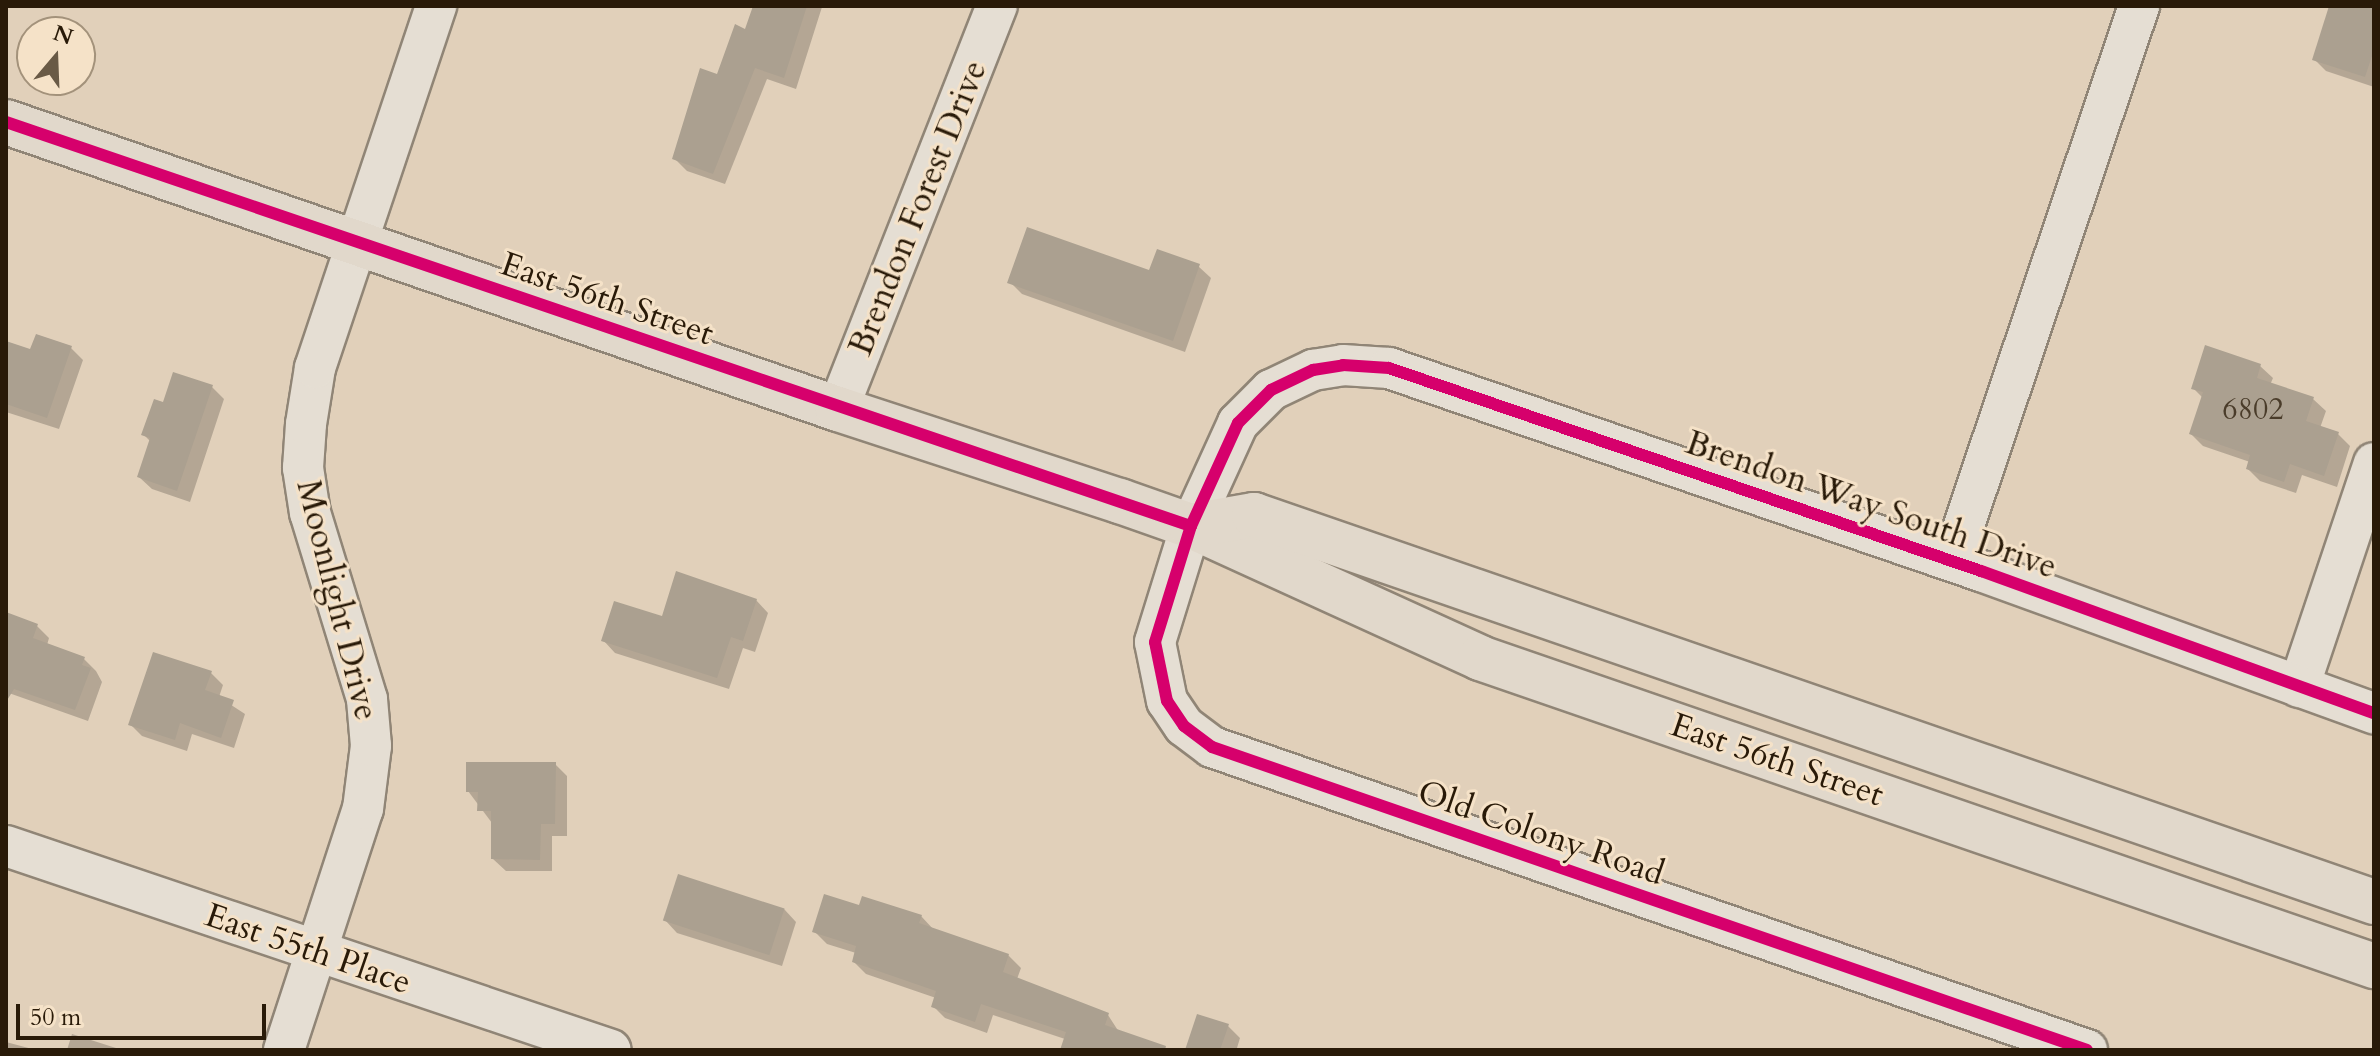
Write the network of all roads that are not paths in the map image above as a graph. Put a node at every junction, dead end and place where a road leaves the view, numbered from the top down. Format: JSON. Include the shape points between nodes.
{"nodes":[{"id":1,"x":436,"y":6,"type":"edge"},
{"id":2,"x":997,"y":6,"type":"edge"},
{"id":3,"x":2139,"y":6,"type":"edge"},
{"id":4,"x":6,"y":122,"type":"edge"},
{"id":5,"x":355,"y":241,"type":"junction"},
{"id":6,"x":838,"y":409,"type":"junction"},
{"id":7,"x":2374,"y":463,"type":"edge"},
{"id":8,"x":1191,"y":526,"type":"junction"},
{"id":9,"x":1952,"y":561,"type":"junction"},
{"id":10,"x":2299,"y":687,"type":"junction"},
{"id":11,"x":2374,"y":713,"type":"edge"},
{"id":12,"x":6,"y":846,"type":"edge"},
{"id":13,"x":2374,"y":902,"type":"edge"},
{"id":14,"x":316,"y":952,"type":"junction"},
{"id":15,"x":2374,"y":966,"type":"edge"},
{"id":16,"x":2040,"y":1042,"type":"edge"},
{"id":17,"x":284,"y":1050,"type":"edge"},
{"id":18,"x":611,"y":1050,"type":"edge"},
{"id":19,"x":2087,"y":1050,"type":"edge"}],
"edges":[{"from":1,"to":5,"type":"street","name":"Moonlight Drive"},
{"from":2,"to":6,"type":"street","name":"Brendon Forest Drive"},
{"from":3,"to":9,"type":"street"},
{"from":4,"to":5,"type":"main road","name":"East 56th Street"},
{"from":5,"to":6,"type":"main road","name":"East 56th Street"},
{"from":5,"to":14,"type":"street","name":"Moonlight Drive","via":[[315,368],[303,468],[310,513],[367,699],[371,746],[363,809]]},
{"from":6,"to":8,"type":"main road","name":"East 56th Street"},
{"from":7,"to":10,"type":"street"},
{"from":8,"to":9,"type":"street","name":"Brendon Way South Drive","via":[[1222,450],[1248,411],[1285,381],[1347,366],[1389,368]]},
{"from":8,"to":13,"type":"main road","name":"East 56th Street","via":[[1254,515]]},
{"from":8,"to":15,"type":"main road","name":"East 56th Street","via":[[1480,658]]},
{"from":8,"to":16,"type":"street","name":"Old Colony Road","via":[[1155,657],[1167,701],[1184,726],[1212,747]]},
{"from":9,"to":10,"type":"street","name":"Brendon Way South Drive"},
{"from":10,"to":11,"type":"street","name":"Brendon Way South Drive"},
{"from":12,"to":14,"type":"street","name":"East 55th Place"},
{"from":14,"to":17,"type":"street","name":"Moonlight Drive"},
{"from":14,"to":18,"type":"street","name":"East 55th Place"},
{"from":16,"to":19,"type":"street","name":"Old Colony Road"}]}
